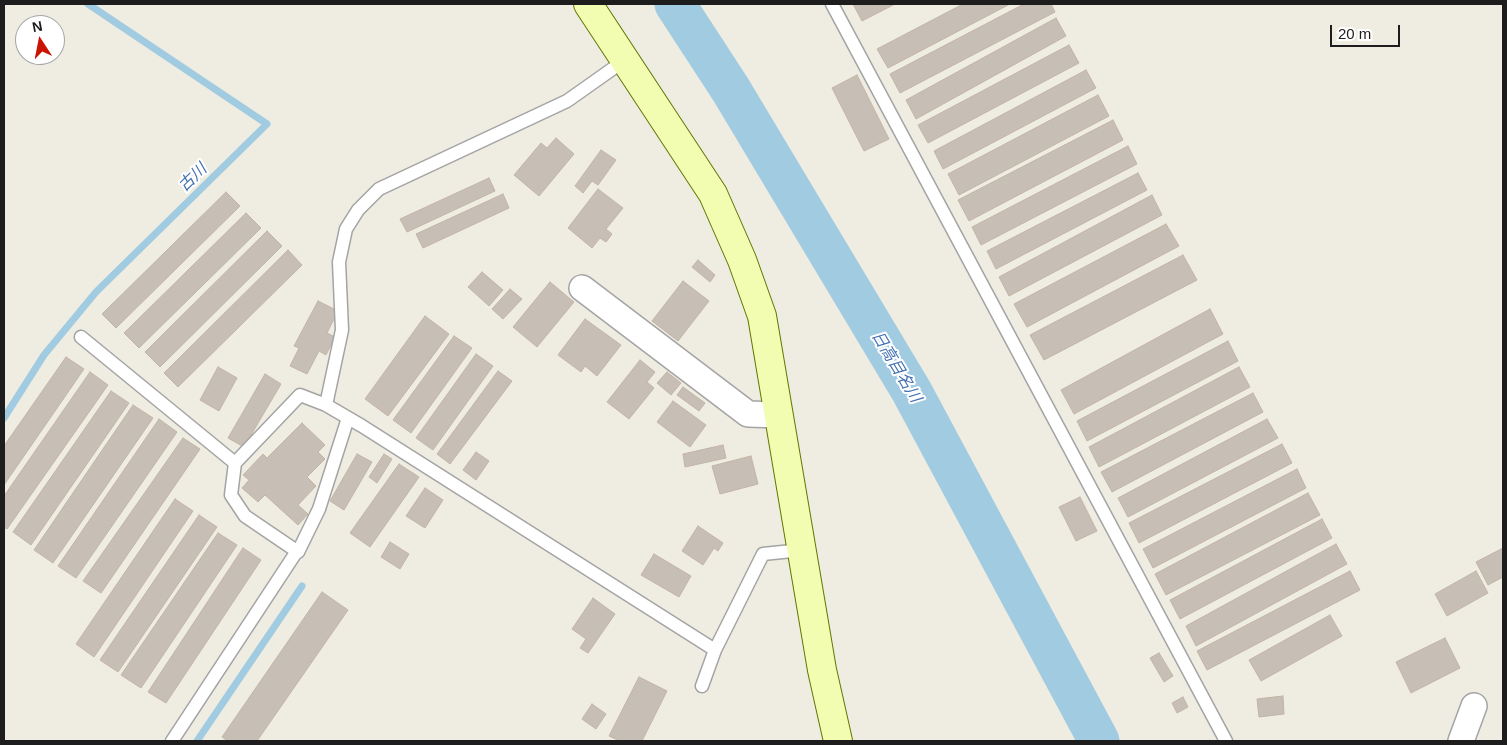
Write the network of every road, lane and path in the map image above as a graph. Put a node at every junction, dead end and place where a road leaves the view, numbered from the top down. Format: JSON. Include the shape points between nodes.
{"nodes":[{"id":1,"x":588,"y":4,"type":"edge"},
{"id":2,"x":832,"y":4,"type":"edge"},
{"id":3,"x":625,"y":60,"type":"junction"},
{"id":4,"x":582,"y":288,"type":"dead end"},
{"id":5,"x":81,"y":337,"type":"dead end"},
{"id":6,"x":326,"y":405,"type":"junction"},
{"id":7,"x":779,"y":415,"type":"junction"},
{"id":8,"x":348,"y":418,"type":"junction"},
{"id":9,"x":235,"y":463,"type":"junction"},
{"id":10,"x":802,"y":550,"type":"junction"},
{"id":11,"x":297,"y":551,"type":"junction"},
{"id":12,"x":715,"y":650,"type":"junction"},
{"id":13,"x":702,"y":686,"type":"dead end"},
{"id":14,"x":1474,"y":706,"type":"dead end"},
{"id":15,"x":172,"y":741,"type":"edge"},
{"id":16,"x":838,"y":741,"type":"edge"},
{"id":17,"x":1226,"y":741,"type":"edge"},
{"id":18,"x":1461,"y":741,"type":"edge"}],
"edges":[{"from":1,"to":3,"type":"street"},
{"from":2,"to":17,"type":"lane"},
{"from":3,"to":6,"type":"lane","via":[[567,100],[379,189],[358,210],[346,229],[340,262],[342,330]]},
{"from":3,"to":7,"type":"street","via":[[713,194],[742,260],[762,316]]},
{"from":4,"to":7,"type":"street","via":[[748,414]]},
{"from":5,"to":9,"type":"lane"},
{"from":6,"to":8,"type":"lane"},
{"from":6,"to":9,"type":"lane","via":[[300,396]]},
{"from":7,"to":10,"type":"street"},
{"from":8,"to":11,"type":"lane","via":[[319,509]]},
{"from":8,"to":12,"type":"lane"},
{"from":9,"to":11,"type":"lane","via":[[231,495],[244,516]]},
{"from":10,"to":12,"type":"lane","via":[[763,554]]},
{"from":10,"to":16,"type":"street","via":[[822,670]]},
{"from":11,"to":15,"type":"lane"},
{"from":12,"to":13,"type":"lane"},
{"from":14,"to":18,"type":"street"}]}
